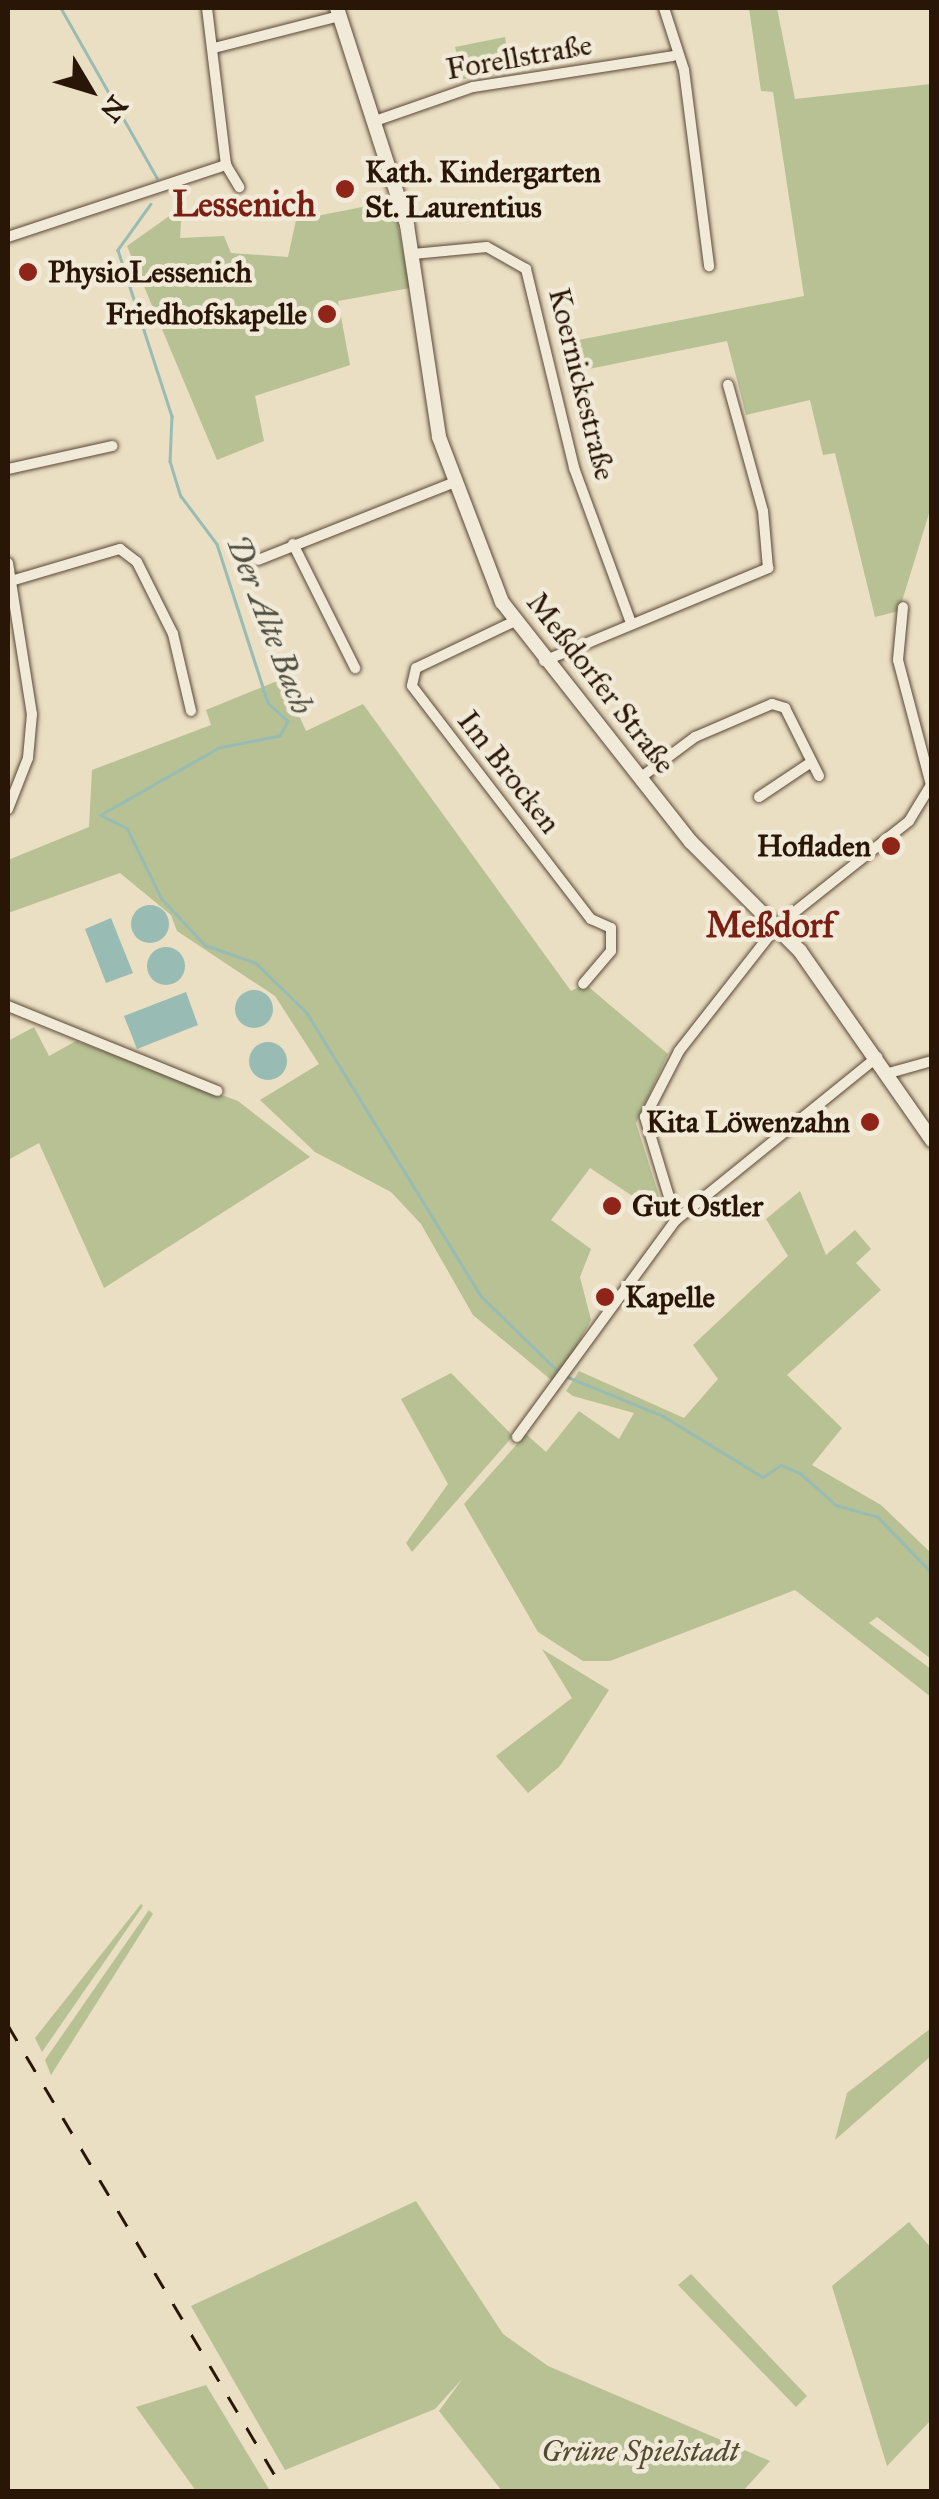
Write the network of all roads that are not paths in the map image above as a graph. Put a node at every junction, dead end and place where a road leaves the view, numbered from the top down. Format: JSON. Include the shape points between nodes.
{"nodes":[{"id":1,"x":207,"y":8,"type":"edge"},
{"id":2,"x":664,"y":8,"type":"edge"},
{"id":3,"x":338,"y":12,"type":"edge"},
{"id":4,"x":214,"y":48,"type":"junction"},
{"id":5,"x":673,"y":56,"type":"junction"},
{"id":6,"x":378,"y":120,"type":"junction"},
{"id":7,"x":226,"y":166,"type":"junction"},
{"id":8,"x":239,"y":187,"type":"dead end"},
{"id":9,"x":8,"y":238,"type":"edge"},
{"id":10,"x":527,"y":251,"type":"dead end"},
{"id":11,"x":413,"y":254,"type":"junction"},
{"id":12,"x":518,"y":260,"type":"junction"},
{"id":13,"x":709,"y":266,"type":"dead end"},
{"id":14,"x":728,"y":385,"type":"dead end"},
{"id":15,"x":113,"y":446,"type":"dead end"},
{"id":16,"x":8,"y":470,"type":"edge"},
{"id":17,"x":455,"y":482,"type":"junction"},
{"id":18,"x":293,"y":544,"type":"junction"},
{"id":19,"x":258,"y":560,"type":"dead end"},
{"id":20,"x":8,"y":563,"type":"edge"},
{"id":21,"x":11,"y":580,"type":"junction"},
{"id":22,"x":904,"y":607,"type":"dead end"},
{"id":23,"x":513,"y":622,"type":"junction"},
{"id":24,"x":631,"y":624,"type":"junction"},
{"id":25,"x":544,"y":660,"type":"junction"},
{"id":26,"x":355,"y":668,"type":"dead end"},
{"id":27,"x":191,"y":711,"type":"dead end"},
{"id":28,"x":810,"y":764,"type":"junction"},
{"id":29,"x":819,"y":776,"type":"dead end"},
{"id":30,"x":640,"y":778,"type":"junction"},
{"id":31,"x":931,"y":785,"type":"edge"},
{"id":32,"x":759,"y":797,"type":"dead end"},
{"id":33,"x":8,"y":809,"type":"edge"},
{"id":34,"x":778,"y":926,"type":"junction"},
{"id":35,"x":584,"y":984,"type":"dead end"},
{"id":36,"x":8,"y":1006,"type":"edge"},
{"id":37,"x":879,"y":1056,"type":"junction"},
{"id":38,"x":932,"y":1061,"type":"edge"},
{"id":39,"x":889,"y":1073,"type":"junction"},
{"id":40,"x":217,"y":1090,"type":"dead end"},
{"id":41,"x":932,"y":1140,"type":"edge"},
{"id":42,"x":676,"y":1220,"type":"junction"},
{"id":43,"x":517,"y":1437,"type":"dead end"}],
"edges":[{"from":1,"to":4,"type":"street"},
{"from":2,"to":5,"type":"street"},
{"from":3,"to":4,"type":"street"},
{"from":3,"to":6,"type":"street","name":"Meßdorfer Straße"},
{"from":4,"to":7,"type":"street"},
{"from":5,"to":6,"type":"street","name":"Forellstraße","via":[[473,87]]},
{"from":5,"to":13,"type":"street","via":[[684,70]]},
{"from":6,"to":11,"type":"street","name":"Meßdorfer Straße"},
{"from":7,"to":8,"type":"street"},
{"from":7,"to":9,"type":"street"},
{"from":10,"to":12,"type":"street"},
{"from":11,"to":12,"type":"street","name":"Koernickestraße","via":[[486,247]]},
{"from":11,"to":17,"type":"street","name":"Meßdorfer Straße","via":[[439,438]]},
{"from":12,"to":24,"type":"street","name":"Koernickestraße","via":[[578,482]]},
{"from":14,"to":24,"type":"street","via":[[772,562]]},
{"from":15,"to":16,"type":"street"},
{"from":17,"to":18,"type":"street"},
{"from":17,"to":23,"type":"street","name":"Meßdorfer Straße"},
{"from":18,"to":19,"type":"street"},
{"from":18,"to":26,"type":"street"},
{"from":20,"to":21,"type":"street"},
{"from":21,"to":27,"type":"street","via":[[120,549],[137,562],[173,634]]},
{"from":21,"to":33,"type":"street","via":[[32,734]]},
{"from":22,"to":31,"type":"street","via":[[898,660]]},
{"from":23,"to":25,"type":"street","name":"Meßdorfer Straße"},
{"from":23,"to":35,"type":"street","name":"Im Brocken","via":[[416,668],[412,686],[592,919],[611,928],[611,951]]},
{"from":24,"to":25,"type":"street"},
{"from":25,"to":30,"type":"street","name":"Meßdorfer Straße"},
{"from":28,"to":29,"type":"street"},
{"from":28,"to":30,"type":"street","via":[[785,708],[772,704],[695,737]]},
{"from":28,"to":32,"type":"street"},
{"from":30,"to":34,"type":"street","name":"Meßdorfer Straße"},
{"from":31,"to":34,"type":"street","via":[[909,822]]},
{"from":34,"to":37,"type":"street","name":"Meßdorfer Straße"},
{"from":34,"to":42,"type":"street","via":[[678,1051],[648,1107]]},
{"from":36,"to":40,"type":"street"},
{"from":37,"to":39,"type":"street","name":"Meßdorfer Straße"},
{"from":37,"to":42,"type":"street"},
{"from":38,"to":39,"type":"street"},
{"from":39,"to":41,"type":"street","name":"Meßdorfer Straße"},
{"from":42,"to":43,"type":"street","via":[[560,1387]]}]}
